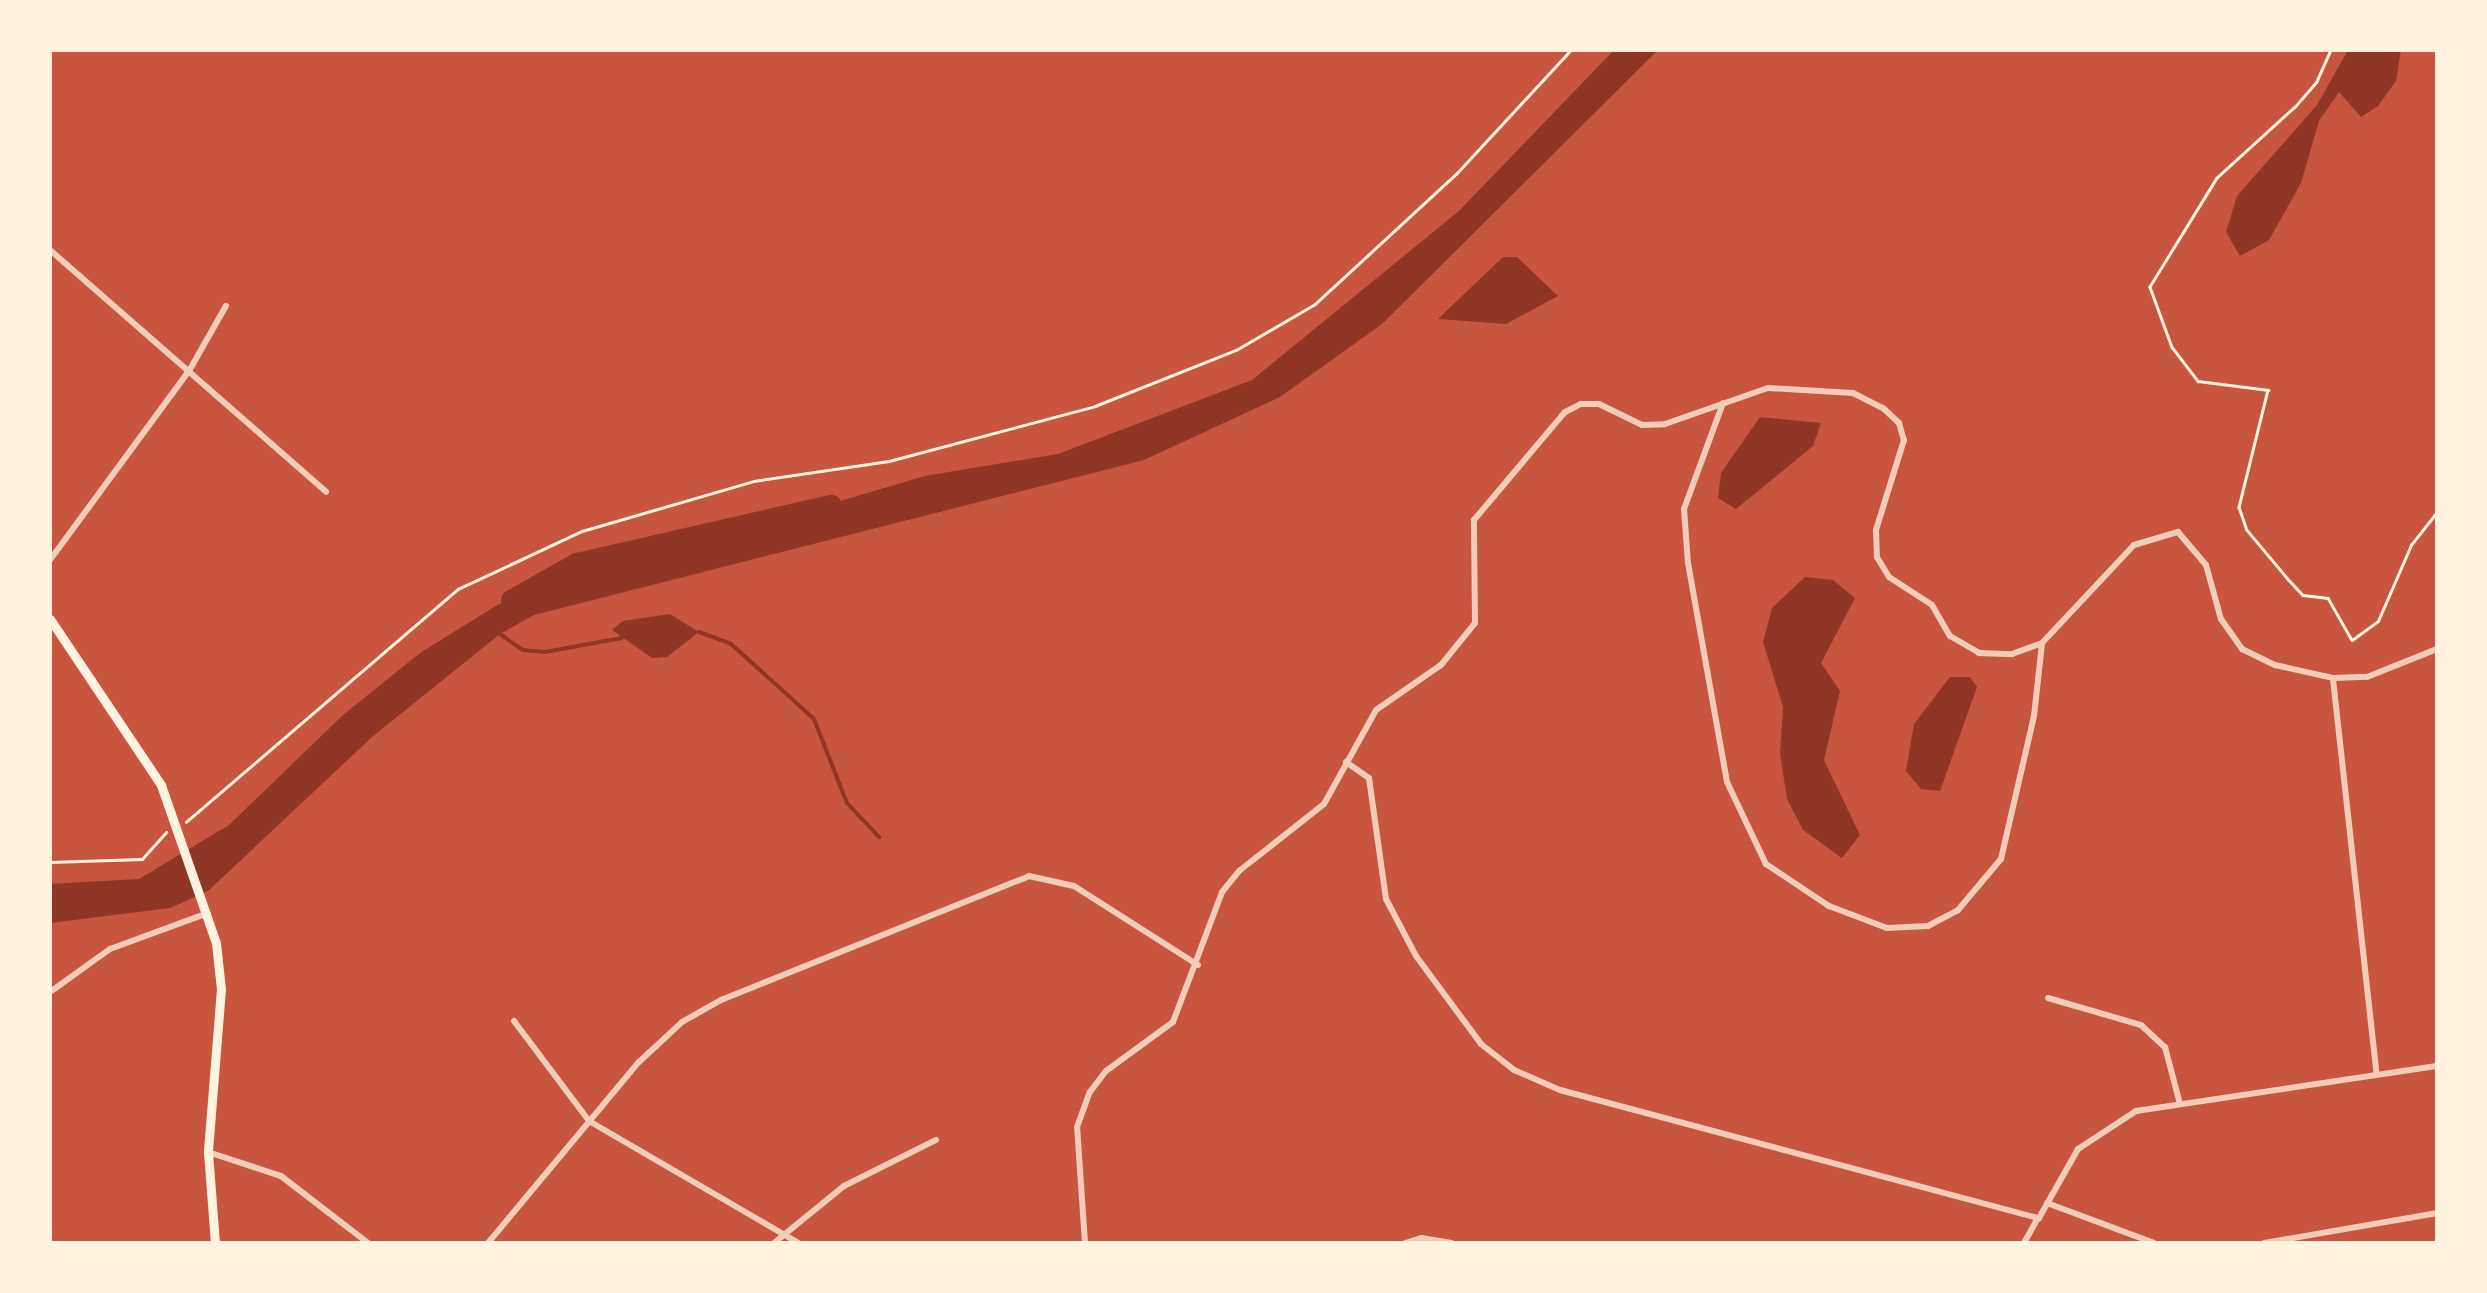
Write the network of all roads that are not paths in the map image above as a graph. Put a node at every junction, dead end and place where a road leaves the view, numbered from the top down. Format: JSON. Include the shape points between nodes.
{"nodes":[{"id":1,"x":50,"y":250,"type":"edge"},
{"id":2,"x":226,"y":306,"type":"dead end"},
{"id":3,"x":189,"y":371,"type":"junction"},
{"id":4,"x":1724,"y":402,"type":"junction"},
{"id":5,"x":326,"y":492,"type":"dead end"},
{"id":6,"x":50,"y":560,"type":"edge"},
{"id":7,"x":50,"y":619,"type":"edge"},
{"id":8,"x":2042,"y":644,"type":"junction"},
{"id":9,"x":2437,"y":649,"type":"edge"},
{"id":10,"x":2333,"y":678,"type":"junction"},
{"id":11,"x":1346,"y":762,"type":"junction"},
{"id":12,"x":208,"y":913,"type":"junction"},
{"id":13,"x":1198,"y":965,"type":"junction"},
{"id":14,"x":50,"y":992,"type":"edge"},
{"id":15,"x":2048,"y":998,"type":"dead end"},
{"id":16,"x":514,"y":1021,"type":"dead end"},
{"id":17,"x":2437,"y":1066,"type":"edge"},
{"id":18,"x":2377,"y":1075,"type":"junction"},
{"id":19,"x":2180,"y":1104,"type":"junction"},
{"id":20,"x":589,"y":1121,"type":"junction"},
{"id":21,"x":936,"y":1140,"type":"dead end"},
{"id":22,"x":208,"y":1152,"type":"junction"},
{"id":23,"x":2047,"y":1203,"type":"junction"},
{"id":24,"x":2437,"y":1213,"type":"edge"},
{"id":25,"x":2038,"y":1218,"type":"junction"},
{"id":26,"x":786,"y":1230,"type":"junction"},
{"id":27,"x":215,"y":1243,"type":"edge"},
{"id":28,"x":368,"y":1243,"type":"edge"},
{"id":29,"x":488,"y":1243,"type":"edge"},
{"id":30,"x":774,"y":1243,"type":"edge"},
{"id":31,"x":799,"y":1243,"type":"edge"},
{"id":32,"x":1085,"y":1243,"type":"edge"},
{"id":33,"x":1405,"y":1243,"type":"edge"},
{"id":34,"x":1452,"y":1243,"type":"edge"},
{"id":35,"x":2024,"y":1243,"type":"edge"},
{"id":36,"x":2154,"y":1243,"type":"edge"},
{"id":37,"x":2264,"y":1243,"type":"edge"}],
"edges":[{"from":1,"to":3,"type":"street"},
{"from":2,"to":3,"type":"street"},
{"from":3,"to":5,"type":"street"},
{"from":3,"to":6,"type":"street"},
{"from":4,"to":8,"type":"street","via":[[1768,388],[1816,388],[1852,393],[1884,408],[1904,440],[1876,530],[1877,557],[1889,577],[1919,593],[1962,646],[2012,654]]},
{"from":4,"to":8,"type":"street","via":[[1684,509],[1687,545],[1727,782],[1766,864],[1829,906],[1887,928],[1928,926],[1958,910],[2000,859],[2034,716]]},
{"from":4,"to":11,"type":"street","via":[[1665,424],[1642,425],[1599,404],[1565,412],[1474,520],[1476,623],[1442,665],[1376,710]]},
{"from":7,"to":12,"type":"main road","via":[[134,742],[177,826]]},
{"from":8,"to":10,"type":"street","via":[[2134,545],[2178,532],[2206,565],[2221,619],[2242,649],[2275,665]]},
{"from":9,"to":10,"type":"street","via":[[2367,677]]},
{"from":10,"to":18,"type":"street"},
{"from":11,"to":13,"type":"street","via":[[1324,804],[1238,871],[1222,892]]},
{"from":11,"to":25,"type":"street","via":[[1370,778],[1386,900],[1416,956],[1481,1044],[1514,1070],[1560,1090]]},
{"from":12,"to":14,"type":"street","via":[[110,948]]},
{"from":12,"to":22,"type":"main road","via":[[221,988]]},
{"from":13,"to":20,"type":"street","via":[[1074,886],[1029,876],[721,1000],[682,1022]]},
{"from":13,"to":32,"type":"street","via":[[1173,1022],[1106,1071],[1090,1092],[1077,1127]]},
{"from":15,"to":19,"type":"street","via":[[2141,1025],[2165,1047]]},
{"from":16,"to":20,"type":"street"},
{"from":17,"to":18,"type":"street"},
{"from":18,"to":19,"type":"street"},
{"from":19,"to":23,"type":"street","via":[[2136,1111],[2103,1127],[2078,1149]]},
{"from":20,"to":26,"type":"street"},
{"from":20,"to":29,"type":"street"},
{"from":21,"to":26,"type":"street","via":[[844,1186]]},
{"from":22,"to":27,"type":"main road"},
{"from":22,"to":28,"type":"street","via":[[281,1176]]},
{"from":23,"to":25,"type":"street"},
{"from":23,"to":36,"type":"street"},
{"from":24,"to":37,"type":"street"},
{"from":25,"to":35,"type":"street"},
{"from":26,"to":30,"type":"street"},
{"from":26,"to":31,"type":"street"},
{"from":33,"to":34,"type":"street"}]}
